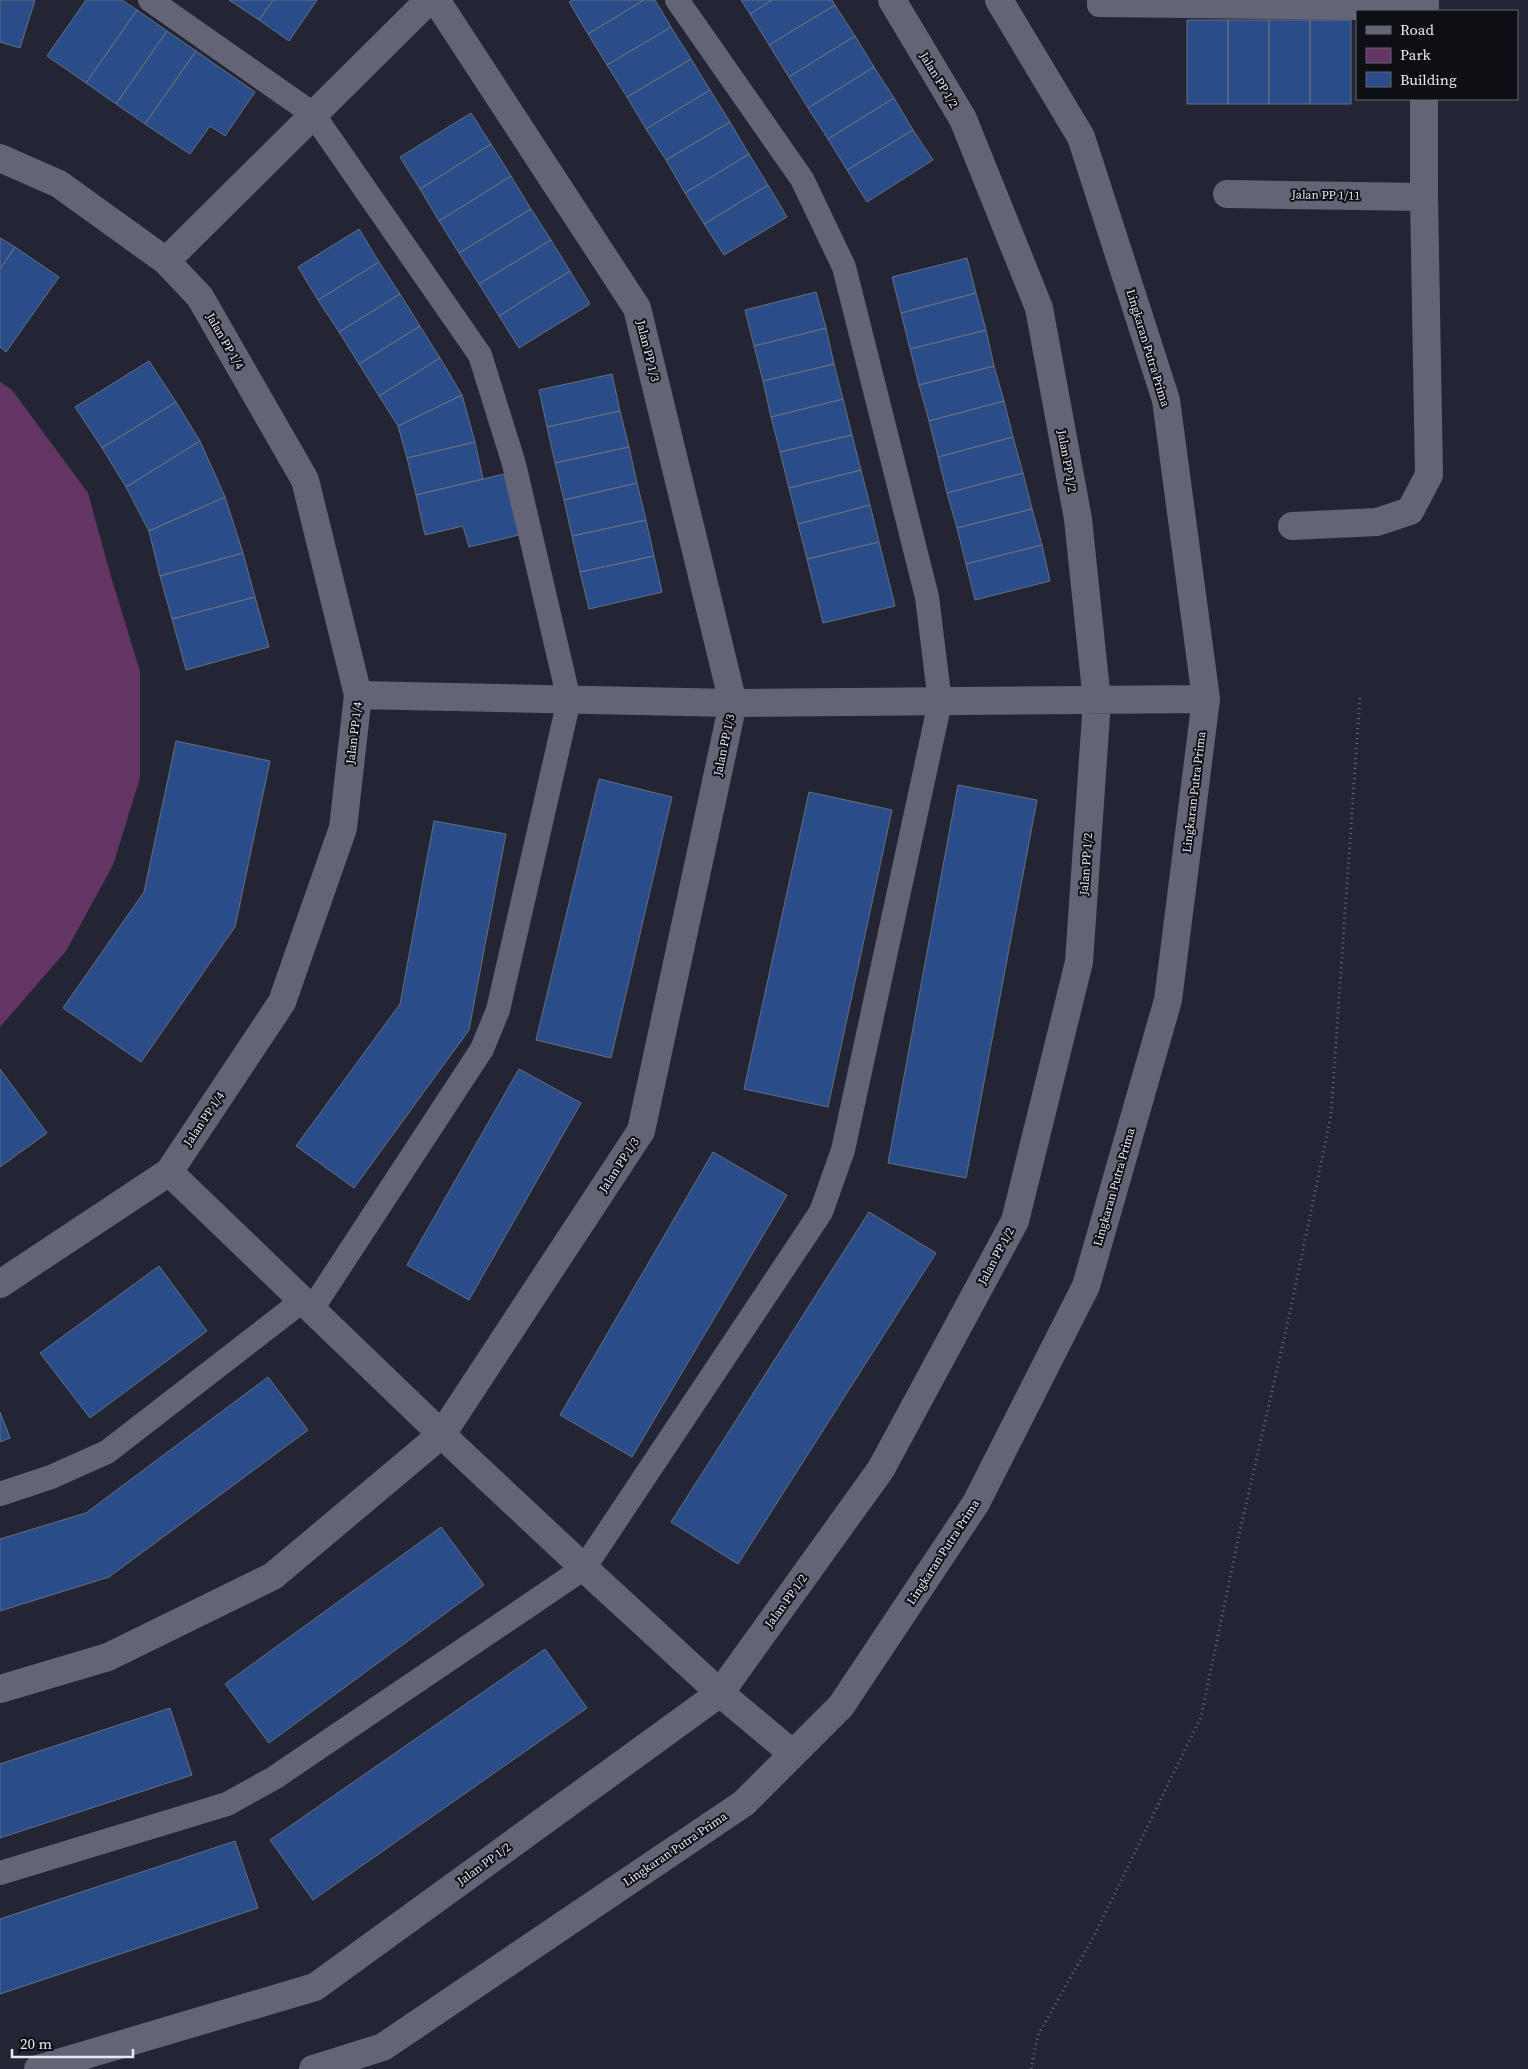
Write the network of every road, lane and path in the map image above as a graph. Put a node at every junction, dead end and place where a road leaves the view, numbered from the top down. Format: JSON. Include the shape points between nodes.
{"nodes":[{"id":1,"x":150,"y":0,"type":"edge"},
{"id":2,"x":429,"y":0,"type":"edge"},
{"id":3,"x":436,"y":0,"type":"edge"},
{"id":4,"x":677,"y":0,"type":"edge"},
{"id":5,"x":892,"y":0,"type":"edge"},
{"id":6,"x":999,"y":0,"type":"edge"},
{"id":7,"x":1099,"y":0,"type":"edge"},
{"id":8,"x":1425,"y":7,"type":"edge"},
{"id":9,"x":1424,"y":100,"type":"edge"},
{"id":10,"x":313,"y":114,"type":"junction"},
{"id":11,"x":0,"y":158,"type":"edge"},
{"id":12,"x":1227,"y":194,"type":"dead end"},
{"id":13,"x":1424,"y":196,"type":"junction"},
{"id":14,"x":166,"y":261,"type":"junction"},
{"id":15,"x":1292,"y":526,"type":"dead end"},
{"id":16,"x":358,"y":695,"type":"junction"},
{"id":17,"x":1360,"y":696,"type":"dead end"},
{"id":18,"x":1206,"y":699,"type":"junction"},
{"id":19,"x":569,"y":700,"type":"junction"},
{"id":20,"x":1097,"y":701,"type":"junction"},
{"id":21,"x":940,"y":702,"type":"junction"},
{"id":22,"x":733,"y":703,"type":"junction"},
{"id":23,"x":169,"y":1172,"type":"junction"},
{"id":24,"x":0,"y":1284,"type":"edge"},
{"id":25,"x":307,"y":1305,"type":"junction"},
{"id":26,"x":442,"y":1434,"type":"junction"},
{"id":27,"x":0,"y":1494,"type":"edge"},
{"id":28,"x":584,"y":1568,"type":"junction"},
{"id":29,"x":0,"y":1689,"type":"edge"},
{"id":30,"x":720,"y":1693,"type":"junction"},
{"id":31,"x":793,"y":1754,"type":"junction"},
{"id":32,"x":0,"y":1873,"type":"edge"},
{"id":33,"x":38,"y":2069,"type":"edge"},
{"id":34,"x":313,"y":2069,"type":"edge"},
{"id":35,"x":1031,"y":2069,"type":"edge"}],
"edges":[{"from":1,"to":10,"type":"lane"},
{"from":2,"to":10,"type":"street"},
{"from":3,"to":22,"type":"street","name":"Jalan PP 1/3","via":[[638,308]]},
{"from":4,"to":21,"type":"lane","via":[[802,179],[844,267],[927,597]]},
{"from":5,"to":20,"type":"street","name":"Jalan PP 1/2","via":[[963,119],[1039,308],[1078,519]]},
{"from":6,"to":18,"type":"street","name":"Lingkaran Putra Prima","via":[[1081,137],[1166,400]]},
{"from":7,"to":8,"type":"lane","via":[[1099,5]]},
{"from":9,"to":13,"type":"street"},
{"from":10,"to":14,"type":"street"},
{"from":10,"to":19,"type":"lane","via":[[480,355],[514,464]]},
{"from":11,"to":14,"type":"street","name":"Jalan PP 1/4","via":[[59,184]]},
{"from":12,"to":13,"type":"street","name":"Jalan PP 1/11"},
{"from":13,"to":15,"type":"street","via":[[1429,475],[1410,511],[1377,522]]},
{"from":14,"to":16,"type":"street","name":"Jalan PP 1/4","via":[[200,297],[305,480]]},
{"from":16,"to":19,"type":"street"},
{"from":16,"to":23,"type":"street","name":"Jalan PP 1/4","via":[[343,828],[282,1002]]},
{"from":17,"to":35,"type":"path","via":[[1331,1115],[1201,1716],[1093,1938],[1038,2035]]},
{"from":18,"to":20,"type":"street"},
{"from":18,"to":31,"type":"street","name":"Lingkaran Putra Prima","via":[[1168,1000],[1086,1286],[976,1503],[841,1706]]},
{"from":19,"to":22,"type":"street"},
{"from":19,"to":25,"type":"lane","via":[[498,1010],[482,1049]]},
{"from":20,"to":21,"type":"street"},
{"from":20,"to":30,"type":"street","name":"Jalan PP 1/2","via":[[1078,962],[1015,1221],[881,1469]]},
{"from":21,"to":22,"type":"street"},
{"from":21,"to":28,"type":"lane","via":[[842,1150],[821,1212]]},
{"from":22,"to":26,"type":"street","name":"Jalan PP 1/3","via":[[641,1131]]},
{"from":23,"to":24,"type":"street","name":"Jalan PP 1/4"},
{"from":23,"to":25,"type":"street"},
{"from":25,"to":26,"type":"street"},
{"from":25,"to":27,"type":"lane","via":[[107,1452],[51,1477]]},
{"from":26,"to":28,"type":"street"},
{"from":26,"to":29,"type":"street","name":"Jalan PP 1/3","via":[[273,1576],[108,1657]]},
{"from":28,"to":30,"type":"street"},
{"from":28,"to":32,"type":"lane","via":[[274,1778],[227,1804]]},
{"from":30,"to":31,"type":"street"},
{"from":30,"to":33,"type":"street","name":"Jalan PP 1/2","via":[[315,1987]]},
{"from":31,"to":34,"type":"street","name":"Lingkaran Putra Prima","via":[[744,1803],[383,2047]]}]}
